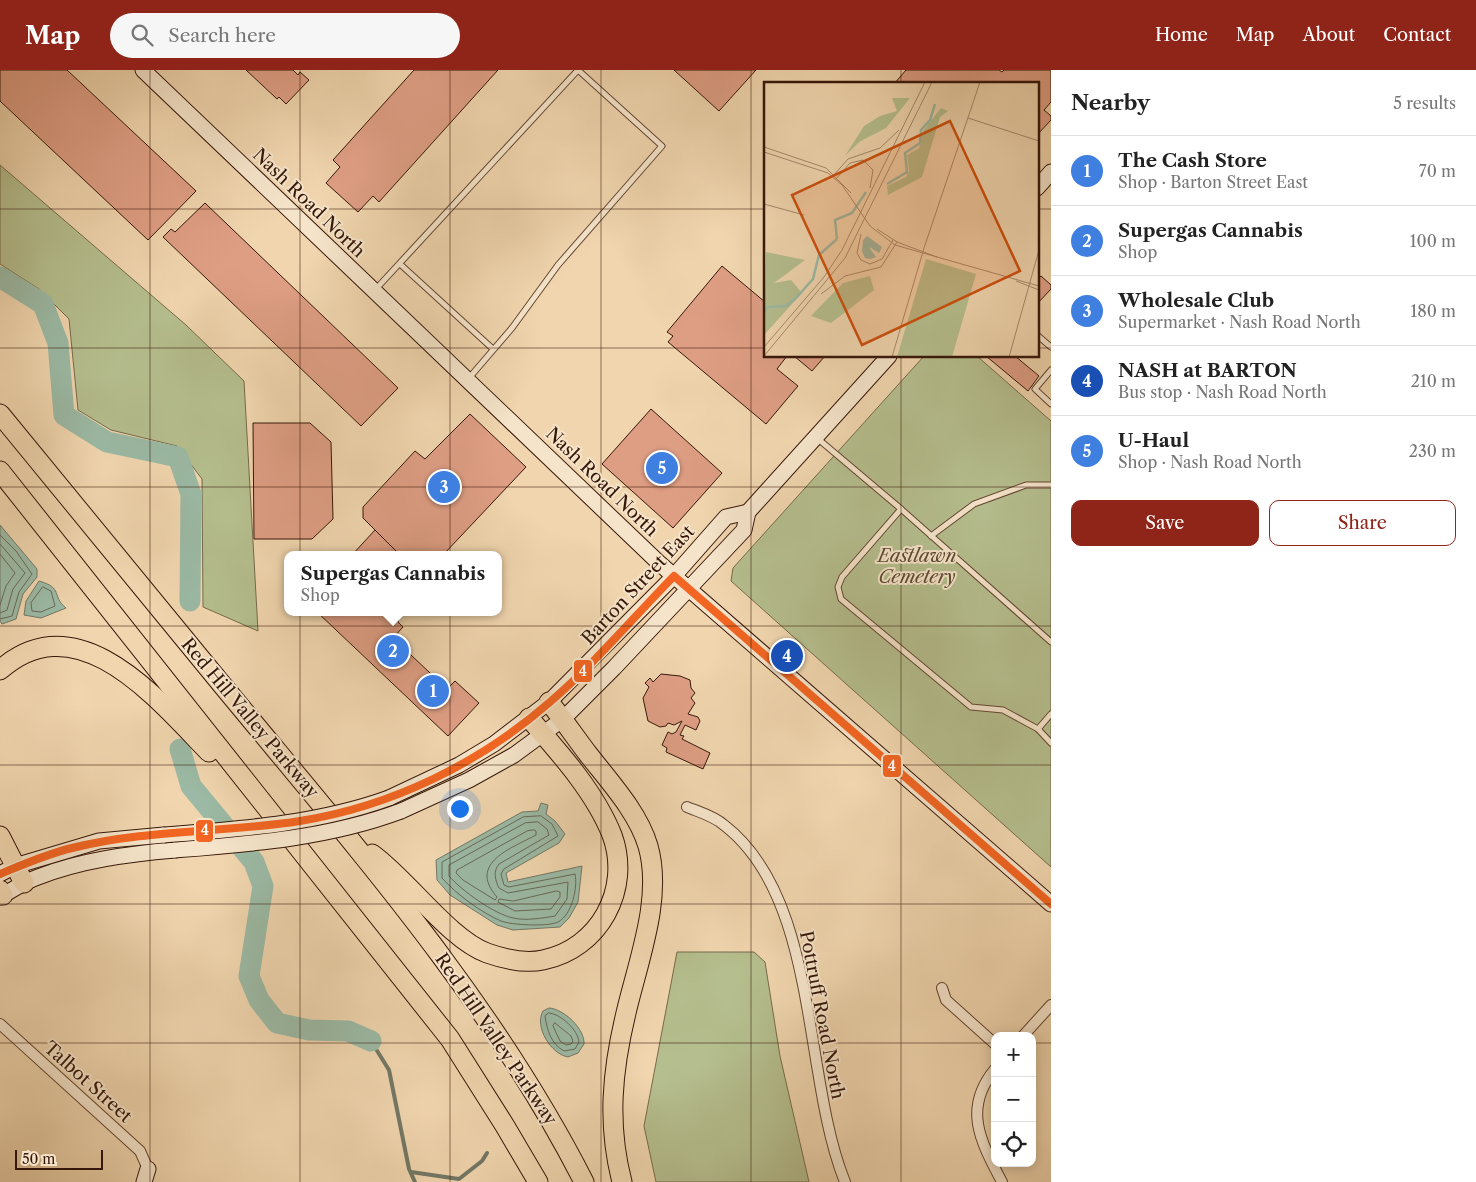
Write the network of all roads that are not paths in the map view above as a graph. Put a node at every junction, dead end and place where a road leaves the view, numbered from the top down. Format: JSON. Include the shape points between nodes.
{"nodes":[{"id":1,"x":143,"y":70,"type":"edge"},
{"id":2,"x":1051,"y":172,"type":"edge"},
{"id":3,"x":1038,"y":187,"type":"edge"},
{"id":4,"x":400,"y":264,"type":"junction"},
{"id":5,"x":374,"y":291,"type":"junction"},
{"id":6,"x":1038,"y":336,"type":"edge"},
{"id":7,"x":1051,"y":347,"type":"edge"},
{"id":8,"x":493,"y":349,"type":"junction"},
{"id":9,"x":887,"y":358,"type":"edge"},
{"id":10,"x":1050,"y":373,"type":"edge"},
{"id":11,"x":467,"y":380,"type":"junction"},
{"id":12,"x":1051,"y":404,"type":"edge"},
{"id":13,"x":0,"y":414,"type":"edge"},
{"id":14,"x":817,"y":438,"type":"junction"},
{"id":15,"x":0,"y":471,"type":"edge"},
{"id":16,"x":1051,"y":485,"type":"edge"},
{"id":17,"x":901,"y":509,"type":"junction"},
{"id":18,"x":748,"y":512,"type":"junction"},
{"id":19,"x":931,"y":536,"type":"junction"},
{"id":20,"x":674,"y":576,"type":"junction"},
{"id":21,"x":689,"y":590,"type":"junction"},
{"id":22,"x":1051,"y":642,"type":"edge"},
{"id":23,"x":0,"y":670,"type":"edge"},
{"id":24,"x":549,"y":702,"type":"junction"},
{"id":25,"x":1051,"y":714,"type":"edge"},
{"id":26,"x":529,"y":718,"type":"junction"},
{"id":27,"x":562,"y":719,"type":"junction"},
{"id":28,"x":1038,"y":729,"type":"junction"},
{"id":29,"x":543,"y":734,"type":"junction"},
{"id":30,"x":1051,"y":743,"type":"edge"},
{"id":31,"x":240,"y":775,"type":"junction"},
{"id":32,"x":687,"y":807,"type":"dead end"},
{"id":33,"x":0,"y":836,"type":"edge"},
{"id":34,"x":349,"y":838,"type":"junction"},
{"id":35,"x":8,"y":870,"type":"edge"},
{"id":36,"x":24,"y":883,"type":"junction"},
{"id":37,"x":1,"y":894,"type":"edge"},
{"id":38,"x":1051,"y":904,"type":"edge"},
{"id":39,"x":942,"y":988,"type":"dead end"},
{"id":40,"x":1051,"y":1005,"type":"edge"},
{"id":41,"x":0,"y":1024,"type":"edge"},
{"id":42,"x":1027,"y":1032,"type":"edge"},
{"id":43,"x":991,"y":1040,"type":"edge"},
{"id":44,"x":991,"y":1073,"type":"edge"},
{"id":45,"x":146,"y":1176,"type":"edge"},
{"id":46,"x":538,"y":1182,"type":"edge"},
{"id":47,"x":584,"y":1182,"type":"edge"},
{"id":48,"x":622,"y":1182,"type":"edge"},
{"id":49,"x":845,"y":1182,"type":"edge"},
{"id":50,"x":1002,"y":1182,"type":"edge"}],
"edges":[{"from":1,"to":5,"type":"main road","name":"Nash Road North"},
{"from":2,"to":3,"type":"main road"},
{"from":4,"to":5,"type":"lane"},
{"from":4,"to":8,"type":"lane"},
{"from":4,"to":8,"type":"lane","via":[[578,70],[655,139],[662,146],[558,265]]},
{"from":5,"to":11,"type":"main road","name":"Nash Road North"},
{"from":6,"to":7,"type":"lane"},
{"from":8,"to":11,"type":"lane"},
{"from":9,"to":14,"type":"main road"},
{"from":10,"to":12,"type":"lane","via":[[1034,389]]},
{"from":11,"to":20,"type":"main road","name":"Nash Road North"},
{"from":13,"to":34,"type":"highway","name":"Red Hill Valley Parkway"},
{"from":14,"to":17,"type":"lane"},
{"from":14,"to":18,"type":"main road"},
{"from":15,"to":31,"type":"highway"},
{"from":16,"to":19,"type":"lane","via":[[1026,486],[974,504]]},
{"from":17,"to":19,"type":"lane"},
{"from":17,"to":28,"type":"lane","via":[[842,577],[838,587],[841,599],[971,707],[1003,710]]},
{"from":18,"to":20,"type":"main road","name":"Barton Street East","via":[[726,517]]},
{"from":18,"to":21,"type":"main road","via":[[744,530]]},
{"from":19,"to":22,"type":"lane"},
{"from":20,"to":21,"type":"main road","name":"Nash Road North"},
{"from":20,"to":24,"type":"main road","name":"Barton Street East"},
{"from":21,"to":27,"type":"main road"},
{"from":21,"to":38,"type":"main road","name":"Nash Road North"},
{"from":23,"to":31,"type":"highway","via":[[25,653],[48,648],[71,647],[95,654],[127,672],[211,754]]},
{"from":24,"to":26,"type":"main road","name":"Barton Street East"},
{"from":24,"to":27,"type":"highway"},
{"from":25,"to":28,"type":"lane"},
{"from":26,"to":29,"type":"highway"},
{"from":26,"to":35,"type":"main road","name":"Barton Street East","bridge":true,"via":[[459,765],[389,798],[339,814],[300,821],[99,841]]},
{"from":27,"to":29,"type":"main road"},
{"from":27,"to":48,"type":"highway","via":[[624,802],[647,843],[652,862],[653,900],[612,1092]]},
{"from":28,"to":30,"type":"lane"},
{"from":29,"to":34,"type":"highway","via":[[583,786],[608,828],[617,852],[618,870],[611,904],[592,934],[572,950],[540,961],[525,961],[510,960],[474,947],[382,861]]},
{"from":29,"to":36,"type":"main road","bridge":true,"via":[[499,763],[401,811],[325,833],[126,854],[76,865]]},
{"from":31,"to":46,"type":"highway","via":[[450,1039]]},
{"from":32,"to":49,"type":"street","name":"Pottruff Road North","via":[[722,823],[736,834],[766,872],[788,925],[799,968],[828,1124]]},
{"from":33,"to":35,"type":"highway"},
{"from":34,"to":47,"type":"highway","name":"Red Hill Valley Parkway","via":[[439,953],[503,1045],[563,1141]]},
{"from":35,"to":36,"type":"highway"},
{"from":36,"to":37,"type":"main road"},
{"from":39,"to":43,"type":"street","via":[[946,1000]]},
{"from":40,"to":42,"type":"street"},
{"from":41,"to":45,"type":"street","name":"Talbot Street","via":[[140,1151]]},
{"from":44,"to":50,"type":"street","via":[[977,1104],[978,1131]]}]}
